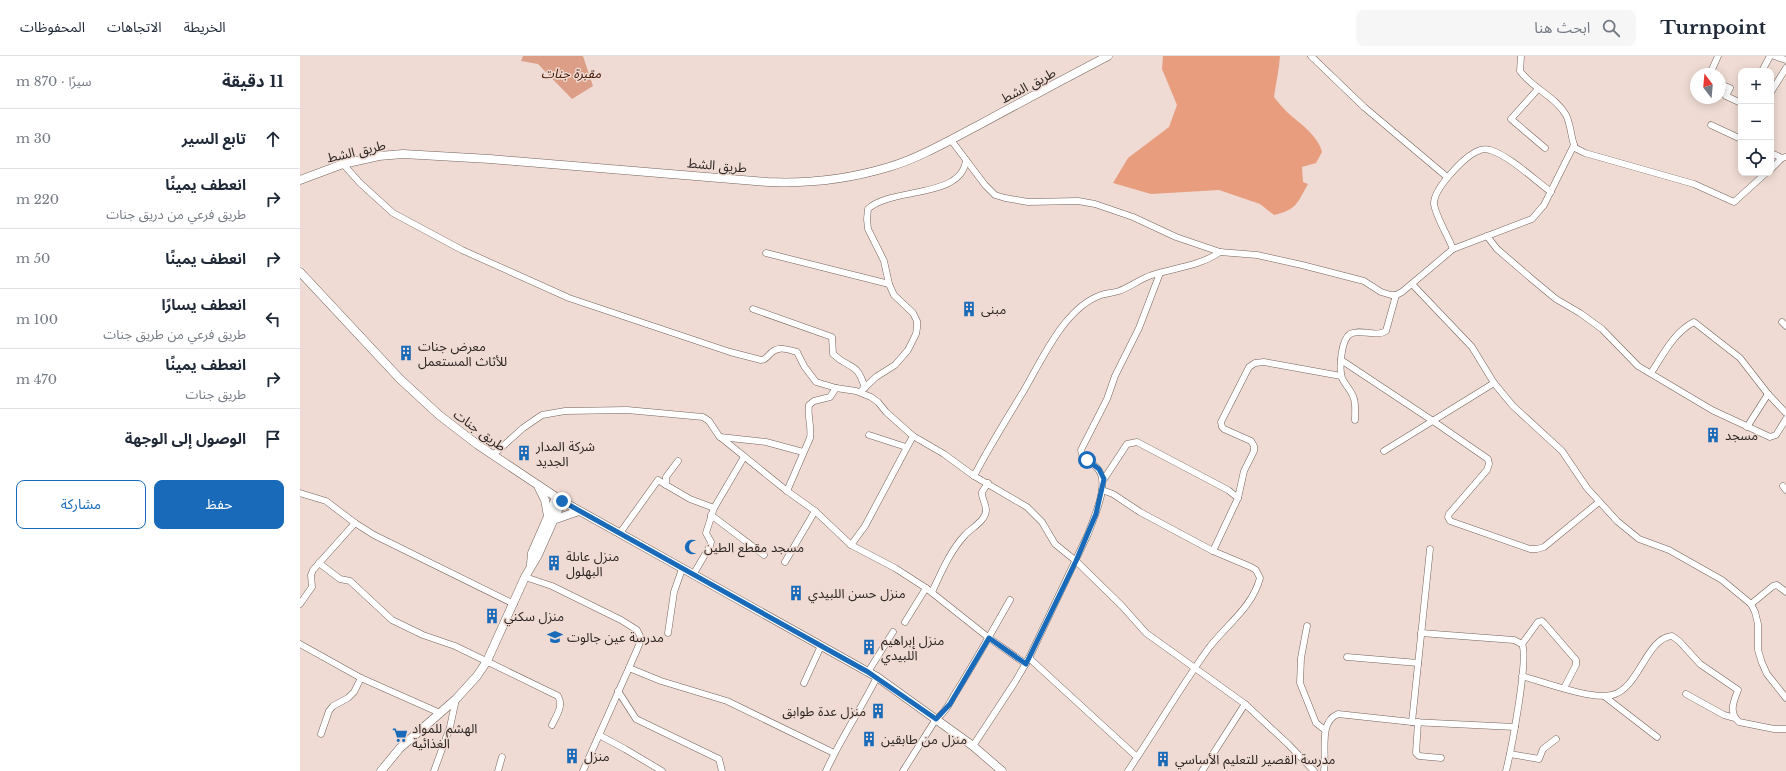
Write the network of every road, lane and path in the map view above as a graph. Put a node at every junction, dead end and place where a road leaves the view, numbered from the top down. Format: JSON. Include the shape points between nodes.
{"nodes":[{"id":1,"x":1108,"y":56,"type":"edge"},
{"id":2,"x":1310,"y":56,"type":"edge"},
{"id":3,"x":1521,"y":56,"type":"edge"},
{"id":4,"x":1718,"y":56,"type":"edge"},
{"id":5,"x":1770,"y":56,"type":"edge"},
{"id":6,"x":1774,"y":56,"type":"edge"},
{"id":7,"x":1786,"y":60,"type":"edge"},
{"id":8,"x":1713,"y":68,"type":"edge"},
{"id":9,"x":1764,"y":68,"type":"edge"},
{"id":10,"x":1786,"y":68,"type":"edge"},
{"id":11,"x":1726,"y":86,"type":"edge"},
{"id":12,"x":1774,"y":87,"type":"edge"},
{"id":13,"x":1538,"y":89,"type":"junction"},
{"id":14,"x":1726,"y":96,"type":"edge"},
{"id":15,"x":1726,"y":96,"type":"edge"},
{"id":16,"x":1738,"y":102,"type":"edge"},
{"id":17,"x":1711,"y":125,"type":"dead end"},
{"id":18,"x":1738,"y":138,"type":"edge"},
{"id":19,"x":951,"y":140,"type":"junction"},
{"id":20,"x":1574,"y":145,"type":"junction"},
{"id":21,"x":1545,"y":148,"type":"dead end"},
{"id":22,"x":1774,"y":154,"type":"edge"},
{"id":23,"x":1784,"y":157,"type":"edge"},
{"id":24,"x":966,"y":160,"type":"junction"},
{"id":25,"x":343,"y":164,"type":"junction"},
{"id":26,"x":1774,"y":166,"type":"edge"},
{"id":27,"x":1763,"y":176,"type":"edge"},
{"id":28,"x":1448,"y":177,"type":"junction"},
{"id":29,"x":300,"y":180,"type":"edge"},
{"id":30,"x":1551,"y":192,"type":"junction"},
{"id":31,"x":1487,"y":236,"type":"junction"},
{"id":32,"x":1453,"y":249,"type":"junction"},
{"id":33,"x":1220,"y":252,"type":"junction"},
{"id":34,"x":766,"y":254,"type":"dead end"},
{"id":35,"x":300,"y":272,"type":"edge"},
{"id":36,"x":1160,"y":273,"type":"junction"},
{"id":37,"x":889,"y":284,"type":"junction"},
{"id":38,"x":1412,"y":284,"type":"junction"},
{"id":39,"x":1396,"y":295,"type":"junction"},
{"id":40,"x":753,"y":309,"type":"dead end"},
{"id":41,"x":1341,"y":360,"type":"junction"},
{"id":42,"x":1651,"y":373,"type":"junction"},
{"id":43,"x":1341,"y":376,"type":"junction"},
{"id":44,"x":1494,"y":383,"type":"junction"},
{"id":45,"x":836,"y":388,"type":"junction"},
{"id":46,"x":863,"y":390,"type":"junction"},
{"id":47,"x":1768,"y":394,"type":"junction"},
{"id":48,"x":1786,"y":413,"type":"edge"},
{"id":49,"x":1786,"y":419,"type":"edge"},
{"id":50,"x":1355,"y":420,"type":"dead end"},
{"id":51,"x":1433,"y":420,"type":"junction"},
{"id":52,"x":1747,"y":427,"type":"junction"},
{"id":53,"x":869,"y":435,"type":"dead end"},
{"id":54,"x":719,"y":436,"type":"junction"},
{"id":55,"x":913,"y":436,"type":"junction"},
{"id":56,"x":906,"y":447,"type":"junction"},
{"id":57,"x":1384,"y":451,"type":"dead end"},
{"id":58,"x":803,"y":452,"type":"junction"},
{"id":59,"x":493,"y":455,"type":"junction"},
{"id":60,"x":744,"y":457,"type":"junction"},
{"id":61,"x":678,"y":461,"type":"dead end"},
{"id":62,"x":974,"y":476,"type":"junction"},
{"id":63,"x":1104,"y":479,"type":"junction"},
{"id":64,"x":988,"y":483,"type":"junction"},
{"id":65,"x":537,"y":485,"type":"junction"},
{"id":66,"x":666,"y":485,"type":"junction"},
{"id":67,"x":1102,"y":490,"type":"junction"},
{"id":68,"x":787,"y":491,"type":"junction"},
{"id":69,"x":300,"y":493,"type":"edge"},
{"id":70,"x":1238,"y":498,"type":"junction"},
{"id":71,"x":559,"y":500,"type":"junction"},
{"id":72,"x":1599,"y":502,"type":"junction"},
{"id":73,"x":714,"y":508,"type":"junction"},
{"id":74,"x":579,"y":511,"type":"junction"},
{"id":75,"x":815,"y":511,"type":"junction"},
{"id":76,"x":711,"y":515,"type":"junction"},
{"id":77,"x":550,"y":519,"type":"junction"},
{"id":78,"x":355,"y":523,"type":"junction"},
{"id":79,"x":620,"y":533,"type":"junction"},
{"id":80,"x":851,"y":545,"type":"junction"},
{"id":81,"x":1430,"y":549,"type":"dead end"},
{"id":82,"x":1213,"y":551,"type":"junction"},
{"id":83,"x":764,"y":555,"type":"dead end"},
{"id":84,"x":1076,"y":561,"type":"junction"},
{"id":85,"x":785,"y":562,"type":"dead end"},
{"id":86,"x":319,"y":564,"type":"junction"},
{"id":87,"x":682,"y":569,"type":"junction"},
{"id":88,"x":693,"y":575,"type":"junction"},
{"id":89,"x":525,"y":577,"type":"junction"},
{"id":90,"x":926,"y":588,"type":"junction"},
{"id":91,"x":932,"y":592,"type":"junction"},
{"id":92,"x":1786,"y":592,"type":"edge"},
{"id":93,"x":1010,"y":600,"type":"dead end"},
{"id":94,"x":300,"y":604,"type":"edge"},
{"id":95,"x":514,"y":604,"type":"junction"},
{"id":96,"x":1751,"y":604,"type":"junction"},
{"id":97,"x":905,"y":622,"type":"dead end"},
{"id":98,"x":1307,"y":626,"type":"dead end"},
{"id":99,"x":893,"y":632,"type":"dead end"},
{"id":100,"x":668,"y":633,"type":"dead end"},
{"id":101,"x":1421,"y":633,"type":"junction"},
{"id":102,"x":989,"y":638,"type":"junction"},
{"id":103,"x":300,"y":644,"type":"edge"},
{"id":104,"x":1522,"y":644,"type":"junction"},
{"id":105,"x":821,"y":646,"type":"junction"},
{"id":106,"x":1347,"y":657,"type":"dead end"},
{"id":107,"x":1029,"y":658,"type":"junction"},
{"id":108,"x":487,"y":661,"type":"junction"},
{"id":109,"x":1418,"y":663,"type":"junction"},
{"id":110,"x":1026,"y":664,"type":"junction"},
{"id":111,"x":629,"y":668,"type":"junction"},
{"id":112,"x":1195,"y":668,"type":"junction"},
{"id":113,"x":868,"y":672,"type":"junction"},
{"id":114,"x":1522,"y":676,"type":"junction"},
{"id":115,"x":877,"y":677,"type":"junction"},
{"id":116,"x":361,"y":678,"type":"junction"},
{"id":117,"x":804,"y":683,"type":"dead end"},
{"id":118,"x":1564,"y":688,"type":"junction"},
{"id":119,"x":618,"y":692,"type":"junction"},
{"id":120,"x":1686,"y":694,"type":"dead end"},
{"id":121,"x":1604,"y":696,"type":"junction"},
{"id":122,"x":1786,"y":698,"type":"edge"},
{"id":123,"x":456,"y":699,"type":"junction"},
{"id":124,"x":1245,"y":704,"type":"junction"},
{"id":125,"x":440,"y":713,"type":"junction"},
{"id":126,"x":1735,"y":718,"type":"junction"},
{"id":127,"x":936,"y":719,"type":"junction"},
{"id":128,"x":1415,"y":722,"type":"junction"},
{"id":129,"x":552,"y":725,"type":"dead end"},
{"id":130,"x":1515,"y":727,"type":"junction"},
{"id":131,"x":1786,"y":729,"type":"edge"},
{"id":132,"x":1325,"y":730,"type":"junction"},
{"id":133,"x":320,"y":734,"type":"dead end"},
{"id":134,"x":599,"y":735,"type":"junction"},
{"id":135,"x":1657,"y":737,"type":"dead end"},
{"id":136,"x":1556,"y":739,"type":"dead end"},
{"id":137,"x":973,"y":746,"type":"junction"},
{"id":138,"x":834,"y":753,"type":"junction"},
{"id":139,"x":1510,"y":754,"type":"junction"},
{"id":140,"x":502,"y":757,"type":"dead end"},
{"id":141,"x":1137,"y":757,"type":"junction"},
{"id":142,"x":1440,"y":758,"type":"dead end"},
{"id":143,"x":381,"y":771,"type":"edge"},
{"id":144,"x":434,"y":771,"type":"edge"},
{"id":145,"x":498,"y":771,"type":"edge"},
{"id":146,"x":583,"y":771,"type":"edge"},
{"id":147,"x":662,"y":771,"type":"edge"},
{"id":148,"x":722,"y":771,"type":"edge"},
{"id":149,"x":826,"y":771,"type":"edge"},
{"id":150,"x":903,"y":771,"type":"edge"},
{"id":151,"x":1002,"y":771,"type":"edge"},
{"id":152,"x":1128,"y":771,"type":"edge"},
{"id":153,"x":1202,"y":771,"type":"edge"},
{"id":154,"x":1314,"y":771,"type":"edge"},
{"id":155,"x":1324,"y":771,"type":"edge"},
{"id":156,"x":1506,"y":771,"type":"edge"}],
"edges":[{"from":1,"to":19,"type":"street","name":"طريق الشط"},
{"from":2,"to":28,"type":"street","via":[[1364,107]]},
{"from":3,"to":13,"type":"street","via":[[1520,71]]},
{"from":4,"to":8,"type":"street"},
{"from":5,"to":9,"type":"street"},
{"from":6,"to":7,"type":"street"},
{"from":10,"to":12,"type":"street"},
{"from":11,"to":14,"type":"street","via":[[1730,88]]},
{"from":13,"to":20,"type":"street","via":[[1566,115]]},
{"from":13,"to":21,"type":"street","via":[[1510,119]]},
{"from":15,"to":16,"type":"street"},
{"from":17,"to":18,"type":"street"},
{"from":19,"to":24,"type":"street"},
{"from":19,"to":25,"type":"street","name":"طريق الشط","via":[[890,167],[842,179],[804,183],[429,154],[379,156]]},
{"from":20,"to":27,"type":"street","via":[[1584,153],[1680,180],[1734,202]]},
{"from":20,"to":30,"type":"street"},
{"from":22,"to":23,"type":"street"},
{"from":23,"to":26,"type":"street"},
{"from":24,"to":33,"type":"street","via":[[991,192],[1004,198],[1028,202],[1078,201],[1095,204]]},
{"from":24,"to":37,"type":"street","via":[[961,174],[942,186],[881,200],[868,209],[868,228],[884,261]]},
{"from":25,"to":29,"type":"street","name":"طريق الشط"},
{"from":25,"to":45,"type":"street","via":[[393,213],[462,250],[569,298],[730,352],[763,360],[778,348],[797,352],[816,382]]},
{"from":28,"to":30,"type":"street","via":[[1474,153],[1489,150],[1510,161]]},
{"from":28,"to":32,"type":"street","via":[[1435,197],[1434,205]]},
{"from":30,"to":31,"type":"street","via":[[1542,209],[1532,220]]},
{"from":31,"to":32,"type":"street"},
{"from":31,"to":42,"type":"street","via":[[1497,249],[1533,280],[1556,299],[1592,321],[1630,359]]},
{"from":32,"to":38,"type":"street"},
{"from":33,"to":36,"type":"street","via":[[1204,261]]},
{"from":33,"to":39,"type":"street","via":[[1257,255],[1302,265],[1355,278],[1385,293]]},
{"from":34,"to":37,"type":"street"},
{"from":35,"to":59,"type":"street","name":"طريق جنات","via":[[422,400]]},
{"from":36,"to":62,"type":"street","via":[[1087,302],[1062,326]]},
{"from":36,"to":63,"type":"street","via":[[1107,399],[1081,450],[1084,457],[1099,469]]},
{"from":37,"to":46,"type":"street","via":[[894,295],[913,313],[917,321],[916,334],[908,350],[895,365],[876,377]]},
{"from":38,"to":39,"type":"street"},
{"from":38,"to":44,"type":"street","via":[[1472,347]]},
{"from":39,"to":41,"type":"street","via":[[1386,331],[1378,334],[1351,333],[1345,341]]},
{"from":40,"to":46,"type":"street","via":[[832,336],[833,354],[857,369],[861,374]]},
{"from":41,"to":43,"type":"street"},
{"from":41,"to":51,"type":"street"},
{"from":42,"to":47,"type":"street","via":[[1674,339],[1694,322],[1740,358]]},
{"from":42,"to":52,"type":"street","via":[[1712,410]]},
{"from":43,"to":50,"type":"street","via":[[1355,400]]},
{"from":43,"to":70,"type":"street","via":[[1264,362],[1249,367],[1221,422],[1224,429],[1251,441],[1254,446]]},
{"from":44,"to":51,"type":"street"},
{"from":44,"to":72,"type":"street","via":[[1514,406],[1562,451]]},
{"from":45,"to":46,"type":"street"},
{"from":45,"to":58,"type":"street","via":[[830,397],[809,405],[811,431]]},
{"from":46,"to":55,"type":"street"},
{"from":47,"to":48,"type":"street"},
{"from":47,"to":52,"type":"street"},
{"from":49,"to":52,"type":"street","via":[[1773,436]]},
{"from":51,"to":57,"type":"street"},
{"from":51,"to":72,"type":"street","via":[[1486,458],[1489,464],[1487,470],[1448,515],[1452,522],[1530,549],[1537,549]]},
{"from":53,"to":56,"type":"street"},
{"from":54,"to":58,"type":"street","via":[[766,442]]},
{"from":54,"to":59,"type":"street","via":[[709,421],[697,415],[627,410],[565,411],[542,415]]},
{"from":54,"to":60,"type":"street"},
{"from":55,"to":56,"type":"street"},
{"from":55,"to":62,"type":"street"},
{"from":56,"to":80,"type":"street","via":[[865,526]]},
{"from":58,"to":68,"type":"street"},
{"from":59,"to":65,"type":"street","name":"طريق جنات"},
{"from":60,"to":68,"type":"street"},
{"from":60,"to":73,"type":"street"},
{"from":61,"to":66,"type":"street","via":[[666,477]]},
{"from":62,"to":64,"type":"street"},
{"from":63,"to":67,"type":"street"},
{"from":63,"to":70,"type":"street","via":[[1127,444],[1137,442],[1219,485]]},
{"from":64,"to":84,"type":"street","via":[[1027,507],[1042,522],[1055,544]]},
{"from":64,"to":91,"type":"street","via":[[982,492],[985,515],[958,544]]},
{"from":65,"to":71,"type":"street","name":"طريق جنات"},
{"from":65,"to":77,"type":"street","via":[[546,500]]},
{"from":66,"to":73,"type":"street","via":[[690,499]]},
{"from":66,"to":79,"type":"street","via":[[658,480]]},
{"from":67,"to":82,"type":"street","via":[[1114,494],[1140,512]]},
{"from":67,"to":84,"type":"street","via":[[1096,514]]},
{"from":68,"to":75,"type":"street"},
{"from":69,"to":78,"type":"street","via":[[326,501]]},
{"from":70,"to":82,"type":"street"},
{"from":71,"to":74,"type":"street","name":"طريق جنات"},
{"from":71,"to":77,"type":"street"},
{"from":72,"to":96,"type":"street","via":[[1638,539],[1669,550],[1722,580]]},
{"from":73,"to":76,"type":"street"},
{"from":74,"to":77,"type":"street"},
{"from":74,"to":79,"type":"street","name":"طريق جنات"},
{"from":75,"to":80,"type":"street"},
{"from":75,"to":85,"type":"street"},
{"from":76,"to":83,"type":"street"},
{"from":76,"to":88,"type":"street","via":[[706,533],[711,542],[710,546]]},
{"from":77,"to":89,"type":"street","via":[[538,555]]},
{"from":78,"to":86,"type":"street"},
{"from":78,"to":95,"type":"street","via":[[374,535]]},
{"from":79,"to":87,"type":"street","name":"طريق جنات"},
{"from":80,"to":90,"type":"street"},
{"from":81,"to":101,"type":"street"},
{"from":82,"to":112,"type":"street","via":[[1251,567],[1260,578],[1257,590],[1239,615],[1215,640]]},
{"from":84,"to":107,"type":"street"},
{"from":84,"to":112,"type":"street","via":[[1146,633]]},
{"from":86,"to":94,"type":"street","via":[[311,575],[312,587]]},
{"from":86,"to":108,"type":"street","via":[[340,579],[350,581],[392,620]]},
{"from":87,"to":88,"type":"street","name":"طريق جنات"},
{"from":87,"to":100,"type":"street","via":[[674,592]]},
{"from":88,"to":105,"type":"street","name":"طريق جنات"},
{"from":89,"to":95,"type":"street"},
{"from":89,"to":111,"type":"street","via":[[573,596],[622,620],[636,630],[640,636],[639,645]]},
{"from":90,"to":91,"type":"street"},
{"from":90,"to":97,"type":"street"},
{"from":91,"to":102,"type":"street"},
{"from":92,"to":96,"type":"street","via":[[1773,586]]},
{"from":93,"to":102,"type":"street"},
{"from":95,"to":108,"type":"street"},
{"from":96,"to":122,"type":"street","via":[[1756,612],[1758,650],[1762,663],[1767,674]]},
{"from":98,"to":132,"type":"street","via":[[1301,658],[1300,683],[1316,723]]},
{"from":99,"to":113,"type":"street"},
{"from":101,"to":104,"type":"street","via":[[1514,640]]},
{"from":101,"to":109,"type":"street"},
{"from":102,"to":110,"type":"street"},
{"from":102,"to":127,"type":"street","via":[[950,704]]},
{"from":103,"to":116,"type":"street"},
{"from":104,"to":114,"type":"street"},
{"from":104,"to":118,"type":"street","via":[[1538,622],[1542,621],[1576,660]]},
{"from":105,"to":113,"type":"street","name":"طريق جنات"},
{"from":105,"to":117,"type":"street"},
{"from":106,"to":109,"type":"street"},
{"from":107,"to":110,"type":"street"},
{"from":107,"to":141,"type":"street"},
{"from":108,"to":123,"type":"street"},
{"from":108,"to":129,"type":"street","via":[[558,696],[560,706]]},
{"from":109,"to":128,"type":"street"},
{"from":110,"to":137,"type":"street"},
{"from":111,"to":119,"type":"street"},
{"from":111,"to":138,"type":"street","via":[[660,681],[727,701]]},
{"from":112,"to":124,"type":"street"},
{"from":112,"to":141,"type":"street"},
{"from":113,"to":115,"type":"street","name":"طريق جنات"},
{"from":114,"to":118,"type":"street"},
{"from":114,"to":130,"type":"street"},
{"from":115,"to":127,"type":"street","name":"طريق جنات"},
{"from":115,"to":138,"type":"street"},
{"from":116,"to":125,"type":"street"},
{"from":116,"to":133,"type":"street","via":[[354,692],[329,711]]},
{"from":118,"to":121,"type":"street"},
{"from":119,"to":134,"type":"street"},
{"from":119,"to":148,"type":"street","via":[[636,719],[719,759]]},
{"from":120,"to":126,"type":"street","via":[[1724,715]]},
{"from":121,"to":126,"type":"street","via":[[1612,696],[1623,689],[1656,645],[1666,637],[1672,636],[1700,664],[1738,690],[1732,708]]},
{"from":121,"to":135,"type":"street"},
{"from":123,"to":125,"type":"street"},
{"from":123,"to":144,"type":"street","via":[[450,727]]},
{"from":124,"to":153,"type":"street"},
{"from":124,"to":154,"type":"street"},
{"from":125,"to":143,"type":"street","via":[[400,748]]},
{"from":126,"to":131,"type":"street","via":[[1739,722],[1762,727]]},
{"from":127,"to":137,"type":"street","name":"طريق جنات"},
{"from":127,"to":150,"type":"street"},
{"from":128,"to":130,"type":"street"},
{"from":128,"to":132,"type":"street","via":[[1341,714],[1330,719]]},
{"from":128,"to":142,"type":"street","via":[[1416,753],[1419,756]]},
{"from":130,"to":139,"type":"street"},
{"from":132,"to":155,"type":"street"},
{"from":134,"to":146,"type":"street"},
{"from":134,"to":147,"type":"street"},
{"from":136,"to":139,"type":"street","via":[[1543,749],[1539,758]]},
{"from":137,"to":151,"type":"street","name":"طريق جنات"},
{"from":138,"to":149,"type":"street"},
{"from":139,"to":156,"type":"street"},
{"from":140,"to":145,"type":"street"},
{"from":141,"to":152,"type":"street"}]}
